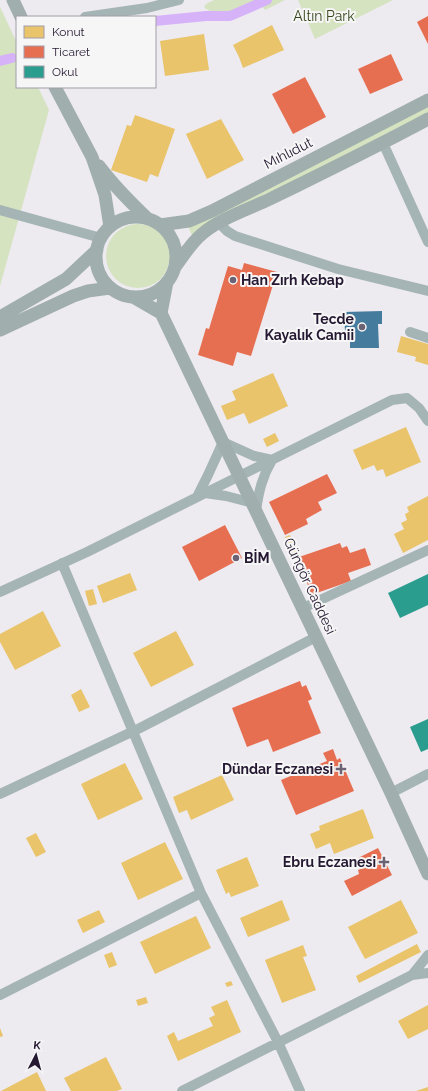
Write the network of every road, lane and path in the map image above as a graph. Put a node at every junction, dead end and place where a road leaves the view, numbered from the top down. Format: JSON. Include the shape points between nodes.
{"nodes":[{"id":1,"x":13,"y":0,"type":"edge"},
{"id":2,"x":179,"y":0,"type":"edge"},
{"id":3,"x":21,"y":16,"type":"edge"},
{"id":4,"x":92,"y":16,"type":"edge"},
{"id":5,"x":56,"y":88,"type":"edge"},
{"id":6,"x":428,"y":100,"type":"edge"},
{"id":7,"x":428,"y":119,"type":"edge"},
{"id":8,"x":383,"y":143,"type":"junction"},
{"id":9,"x":92,"y":158,"type":"junction"},
{"id":10,"x":0,"y":210,"type":"edge"},
{"id":11,"x":148,"y":219,"type":"junction"},
{"id":12,"x":219,"y":223,"type":"junction"},
{"id":13,"x":160,"y":225,"type":"junction"},
{"id":14,"x":110,"y":227,"type":"junction"},
{"id":15,"x":101,"y":238,"type":"junction"},
{"id":16,"x":428,"y":242,"type":"edge"},
{"id":17,"x":97,"y":250,"type":"junction"},
{"id":18,"x":176,"y":267,"type":"junction"},
{"id":19,"x":167,"y":282,"type":"junction"},
{"id":20,"x":110,"y":288,"type":"junction"},
{"id":21,"x":428,"y":291,"type":"edge"},
{"id":22,"x":135,"y":298,"type":"junction"},
{"id":23,"x":161,"y":313,"type":"junction"},
{"id":24,"x":0,"y":317,"type":"edge"},
{"id":25,"x":0,"y":330,"type":"edge"},
{"id":26,"x":410,"y":332,"type":"dead end"},
{"id":27,"x":428,"y":338,"type":"edge"},
{"id":28,"x":428,"y":421,"type":"edge"},
{"id":29,"x":223,"y":442,"type":"junction"},
{"id":30,"x":272,"y":460,"type":"junction"},
{"id":31,"x":239,"y":476,"type":"junction"},
{"id":32,"x":201,"y":495,"type":"junction"},
{"id":33,"x":254,"y":507,"type":"junction"},
{"id":34,"x":428,"y":550,"type":"edge"},
{"id":35,"x":62,"y":564,"type":"junction"},
{"id":36,"x":0,"y":592,"type":"edge"},
{"id":37,"x":303,"y":608,"type":"junction"},
{"id":38,"x":316,"y":637,"type":"junction"},
{"id":39,"x":134,"y":731,"type":"junction"},
{"id":40,"x":428,"y":774,"type":"edge"},
{"id":41,"x":391,"y":793,"type":"junction"},
{"id":42,"x":0,"y":794,"type":"edge"},
{"id":43,"x":428,"y":874,"type":"edge"},
{"id":44,"x":201,"y":893,"type":"junction"},
{"id":45,"x":428,"y":955,"type":"edge"},
{"id":46,"x":428,"y":973,"type":"edge"},
{"id":47,"x":412,"y":975,"type":"junction"},
{"id":48,"x":0,"y":995,"type":"edge"},
{"id":49,"x":278,"y":1042,"type":"junction"},
{"id":50,"x":182,"y":1091,"type":"edge"},
{"id":51,"x":300,"y":1091,"type":"edge"}],
"edges":[{"from":1,"to":3,"type":"main road"},
{"from":2,"to":4,"type":"street","via":[[147,8]]},
{"from":5,"to":9,"type":"main road"},
{"from":6,"to":13,"type":"main road","name":"Mıhlıdut","via":[[212,211],[189,221]]},
{"from":7,"to":8,"type":"main road"},
{"from":8,"to":12,"type":"main road"},
{"from":8,"to":16,"type":"street"},
{"from":9,"to":11,"type":"main road","via":[[127,200]]},
{"from":9,"to":14,"type":"main road","via":[[105,196]]},
{"from":10,"to":15,"type":"street"},
{"from":11,"to":13,"type":"main road"},
{"from":11,"to":14,"type":"main road","via":[[128,218]]},
{"from":12,"to":18,"type":"main road","via":[[203,233],[190,246]]},
{"from":12,"to":21,"type":"street","via":[[235,236],[338,269]]},
{"from":13,"to":18,"type":"main road","via":[[170,234],[175,247]]},
{"from":14,"to":15,"type":"main road"},
{"from":15,"to":17,"type":"main road"},
{"from":17,"to":20,"type":"main road","via":[[97,264],[101,277]]},
{"from":17,"to":24,"type":"main road","via":[[66,279]]},
{"from":18,"to":19,"type":"main road"},
{"from":19,"to":22,"type":"main road","via":[[149,296]]},
{"from":19,"to":23,"type":"main road"},
{"from":20,"to":22,"type":"main road","via":[[122,295]]},
{"from":20,"to":25,"type":"main road","via":[[73,296]]},
{"from":22,"to":23,"type":"main road"},
{"from":23,"to":29,"type":"main road","name":"Güngör Caddesi"},
{"from":26,"to":27,"type":"street"},
{"from":28,"to":30,"type":"street","via":[[419,408],[407,398],[392,400]]},
{"from":29,"to":30,"type":"street","via":[[254,456]]},
{"from":29,"to":31,"type":"main road","name":"Güngör Caddesi"},
{"from":29,"to":32,"type":"street"},
{"from":30,"to":31,"type":"street"},
{"from":30,"to":33,"type":"street"},
{"from":31,"to":32,"type":"street"},
{"from":31,"to":33,"type":"main road","name":"Güngör Caddesi"},
{"from":32,"to":33,"type":"street","via":[[226,496]]},
{"from":32,"to":35,"type":"street"},
{"from":33,"to":37,"type":"main road","name":"Güngör Caddesi"},
{"from":34,"to":37,"type":"street"},
{"from":35,"to":36,"type":"street"},
{"from":35,"to":39,"type":"street"},
{"from":37,"to":38,"type":"main road","name":"Güngör Caddesi"},
{"from":38,"to":39,"type":"street"},
{"from":38,"to":41,"type":"main road","name":"Güngör Caddesi"},
{"from":39,"to":42,"type":"street"},
{"from":39,"to":44,"type":"street"},
{"from":40,"to":41,"type":"street"},
{"from":41,"to":43,"type":"main road","name":"Güngör Caddesi"},
{"from":44,"to":48,"type":"street"},
{"from":44,"to":49,"type":"street"},
{"from":45,"to":47,"type":"street"},
{"from":46,"to":47,"type":"street"},
{"from":47,"to":49,"type":"street"},
{"from":49,"to":50,"type":"street"},
{"from":49,"to":51,"type":"street"}]}
